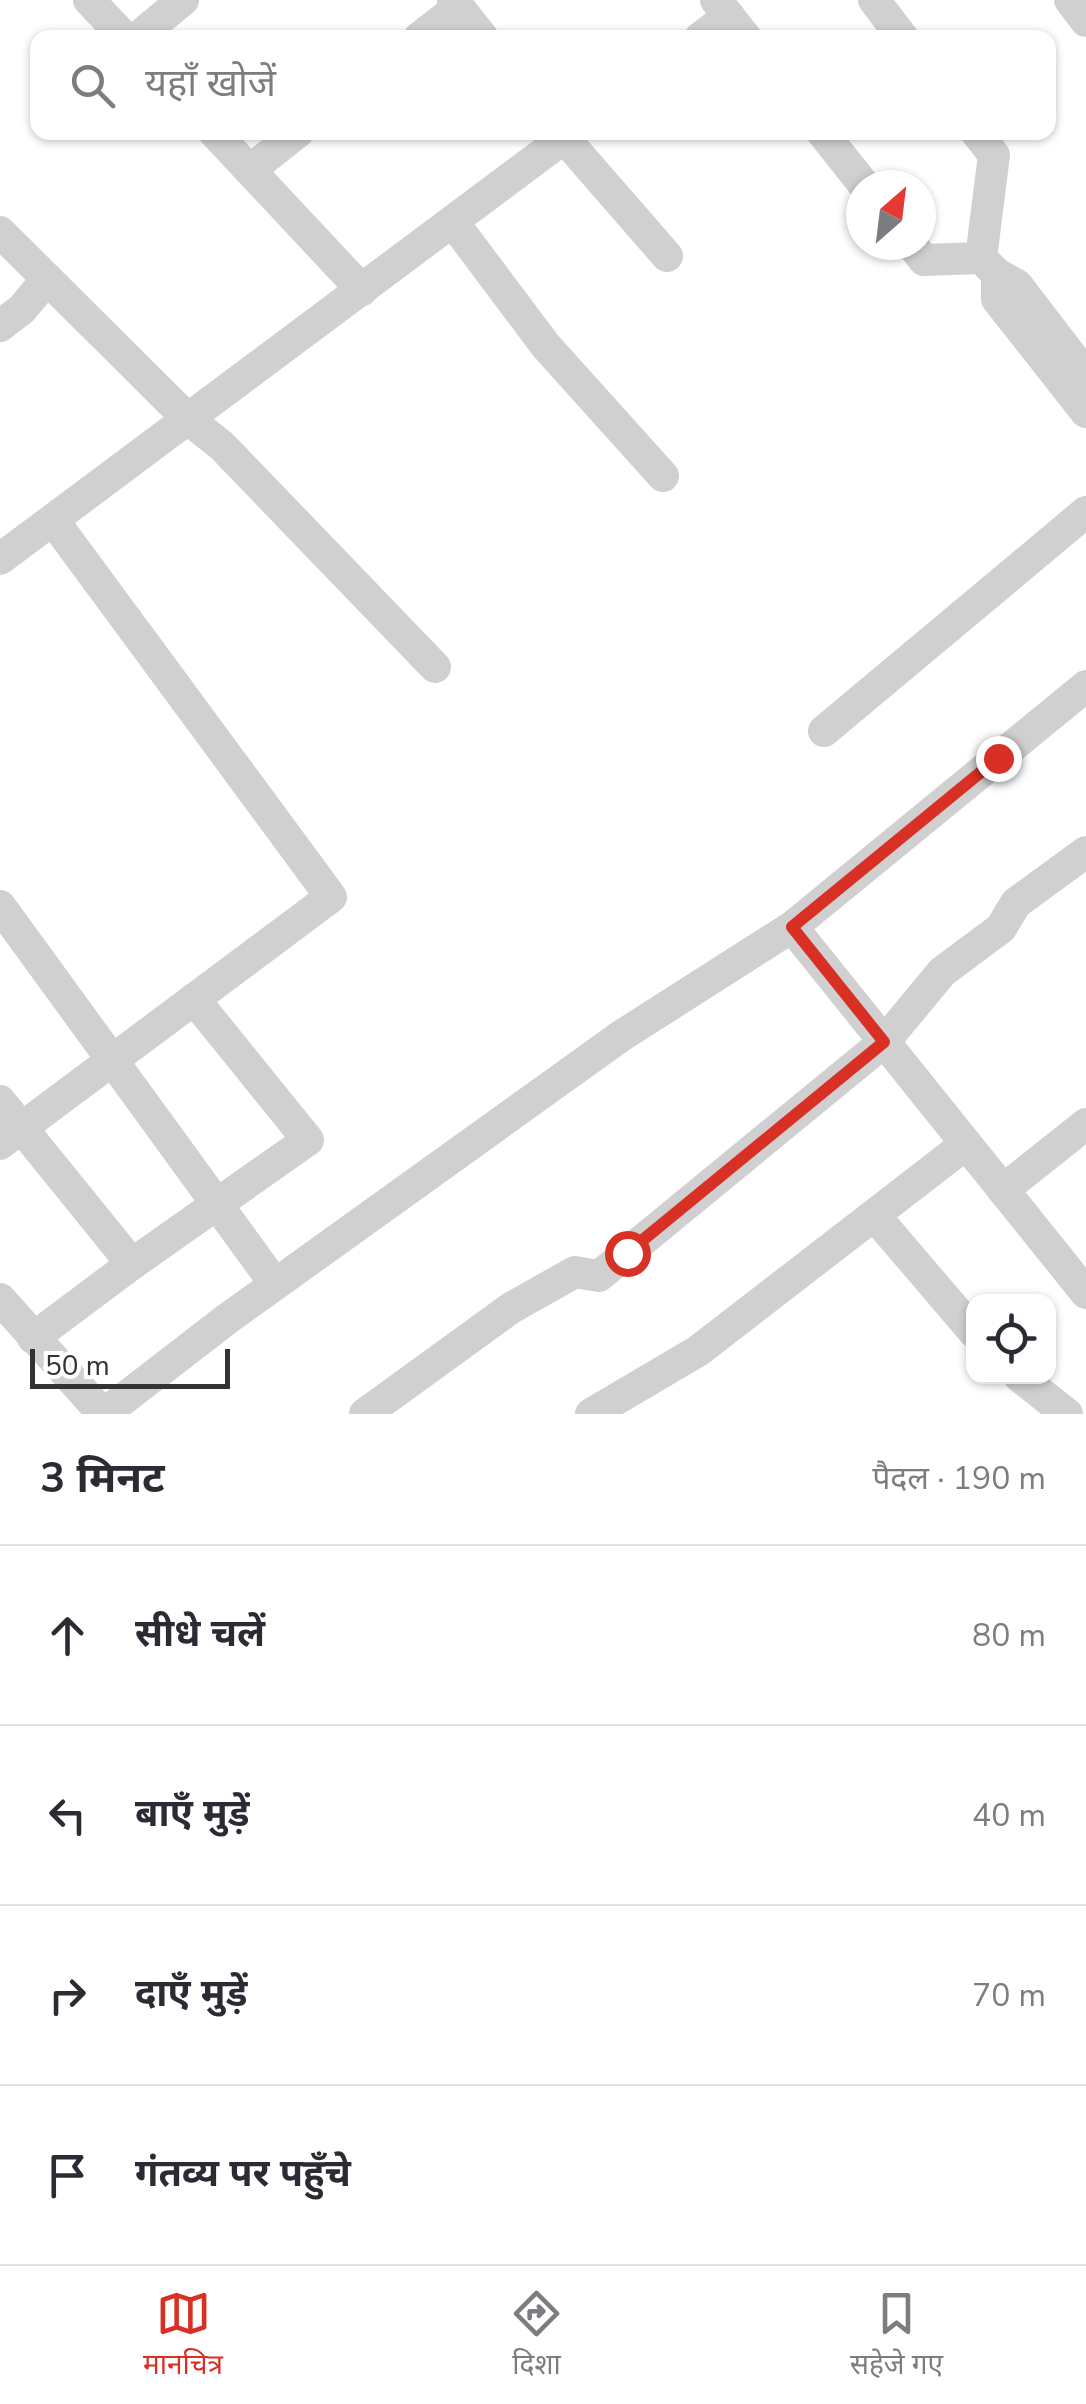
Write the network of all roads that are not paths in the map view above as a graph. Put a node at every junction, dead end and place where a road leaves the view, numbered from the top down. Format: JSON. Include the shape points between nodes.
{"nodes":[{"id":1,"x":90,"y":0,"type":"edge"},
{"id":2,"x":183,"y":0,"type":"edge"},
{"id":3,"x":874,"y":0,"type":"edge"},
{"id":4,"x":1070,"y":0,"type":"edge"},
{"id":5,"x":456,"y":3,"type":"edge"},
{"id":6,"x":1086,"y":20,"type":"edge"},
{"id":7,"x":118,"y":30,"type":"edge"},
{"id":8,"x":147,"y":30,"type":"edge"},
{"id":9,"x":427,"y":30,"type":"edge"},
{"id":10,"x":477,"y":30,"type":"edge"},
{"id":11,"x":897,"y":30,"type":"edge"},
{"id":12,"x":222,"y":140,"type":"edge"},
{"id":13,"x":288,"y":140,"type":"edge"},
{"id":14,"x":559,"y":140,"type":"edge"},
{"id":15,"x":569,"y":140,"type":"edge"},
{"id":16,"x":828,"y":140,"type":"edge"},
{"id":17,"x":982,"y":140,"type":"edge"},
{"id":18,"x":250,"y":170,"type":"junction"},
{"id":19,"x":852,"y":170,"type":"edge"},
{"id":20,"x":453,"y":222,"type":"junction"},
{"id":21,"x":0,"y":232,"type":"edge"},
{"id":22,"x":667,"y":256,"type":"dead end"},
{"id":23,"x":924,"y":260,"type":"edge"},
{"id":24,"x":989,"y":266,"type":"junction"},
{"id":25,"x":47,"y":278,"type":"junction"},
{"id":26,"x":362,"y":290,"type":"junction"},
{"id":27,"x":0,"y":326,"type":"edge"},
{"id":28,"x":1077,"y":376,"type":"edge"},
{"id":29,"x":1086,"y":412,"type":"edge"},
{"id":30,"x":188,"y":418,"type":"junction"},
{"id":31,"x":663,"y":476,"type":"dead end"},
{"id":32,"x":1086,"y":512,"type":"edge"},
{"id":33,"x":53,"y":520,"type":"junction"},
{"id":34,"x":0,"y":559,"type":"edge"},
{"id":35,"x":435,"y":667,"type":"dead end"},
{"id":36,"x":1086,"y":686,"type":"edge"},
{"id":37,"x":824,"y":731,"type":"dead end"},
{"id":38,"x":1080,"y":870,"type":"edge"},
{"id":39,"x":0,"y":906,"type":"edge"},
{"id":40,"x":792,"y":927,"type":"junction"},
{"id":41,"x":194,"y":999,"type":"junction"},
{"id":42,"x":884,"y":1042,"type":"junction"},
{"id":43,"x":110,"y":1062,"type":"junction"},
{"id":44,"x":0,"y":1101,"type":"edge"},
{"id":45,"x":1086,"y":1124,"type":"edge"},
{"id":46,"x":10,"y":1137,"type":"edge"},
{"id":47,"x":966,"y":1144,"type":"junction"},
{"id":48,"x":1003,"y":1190,"type":"junction"},
{"id":49,"x":218,"y":1204,"type":"junction"},
{"id":50,"x":874,"y":1215,"type":"junction"},
{"id":51,"x":132,"y":1264,"type":"junction"},
{"id":52,"x":275,"y":1284,"type":"junction"},
{"id":53,"x":1086,"y":1294,"type":"edge"},
{"id":54,"x":0,"y":1298,"type":"edge"},
{"id":55,"x":966,"y":1323,"type":"edge"},
{"id":56,"x":33,"y":1338,"type":"junction"},
{"id":57,"x":1030,"y":1384,"type":"edge"},
{"id":58,"x":103,"y":1414,"type":"edge"},
{"id":59,"x":365,"y":1414,"type":"edge"},
{"id":60,"x":591,"y":1414,"type":"edge"},
{"id":61,"x":1067,"y":1414,"type":"edge"}],
"edges":[{"from":1,"to":7,"type":"street"},
{"from":2,"to":8,"type":"street"},
{"from":3,"to":11,"type":"street"},
{"from":4,"to":6,"type":"street"},
{"from":5,"to":9,"type":"street"},
{"from":5,"to":10,"type":"street"},
{"from":12,"to":18,"type":"street"},
{"from":13,"to":18,"type":"street"},
{"from":14,"to":20,"type":"street"},
{"from":15,"to":22,"type":"street"},
{"from":16,"to":19,"type":"street"},
{"from":17,"to":24,"type":"street","via":[[994,155]]},
{"from":18,"to":26,"type":"street"},
{"from":20,"to":26,"type":"street"},
{"from":20,"to":31,"type":"street","via":[[546,346]]},
{"from":21,"to":25,"type":"street"},
{"from":23,"to":24,"type":"street"},
{"from":24,"to":28,"type":"street","via":[[1017,286],[1028,318]]},
{"from":25,"to":27,"type":"street"},
{"from":25,"to":30,"type":"street"},
{"from":26,"to":30,"type":"street"},
{"from":28,"to":29,"type":"street"},
{"from":30,"to":33,"type":"street"},
{"from":30,"to":35,"type":"street"},
{"from":32,"to":37,"type":"street"},
{"from":33,"to":34,"type":"street"},
{"from":33,"to":41,"type":"street","via":[[331,897]]},
{"from":36,"to":40,"type":"street"},
{"from":38,"to":42,"type":"street","via":[[1016,903],[1001,928],[942,972]]},
{"from":39,"to":43,"type":"street"},
{"from":40,"to":42,"type":"street"},
{"from":40,"to":52,"type":"street","via":[[621,1036]]},
{"from":41,"to":43,"type":"street"},
{"from":41,"to":49,"type":"street","via":[[308,1140]]},
{"from":42,"to":47,"type":"street"},
{"from":42,"to":59,"type":"street","via":[[599,1276],[575,1272],[511,1308]]},
{"from":43,"to":46,"type":"street"},
{"from":43,"to":49,"type":"street"},
{"from":44,"to":46,"type":"street"},
{"from":45,"to":48,"type":"street"},
{"from":46,"to":51,"type":"street"},
{"from":47,"to":48,"type":"street"},
{"from":47,"to":50,"type":"street"},
{"from":48,"to":53,"type":"street"},
{"from":49,"to":51,"type":"street"},
{"from":49,"to":52,"type":"street"},
{"from":50,"to":55,"type":"street"},
{"from":50,"to":60,"type":"street","via":[[698,1351]]},
{"from":51,"to":56,"type":"street"},
{"from":52,"to":58,"type":"street"},
{"from":54,"to":56,"type":"street"},
{"from":56,"to":58,"type":"street"},
{"from":57,"to":61,"type":"street"}]}
